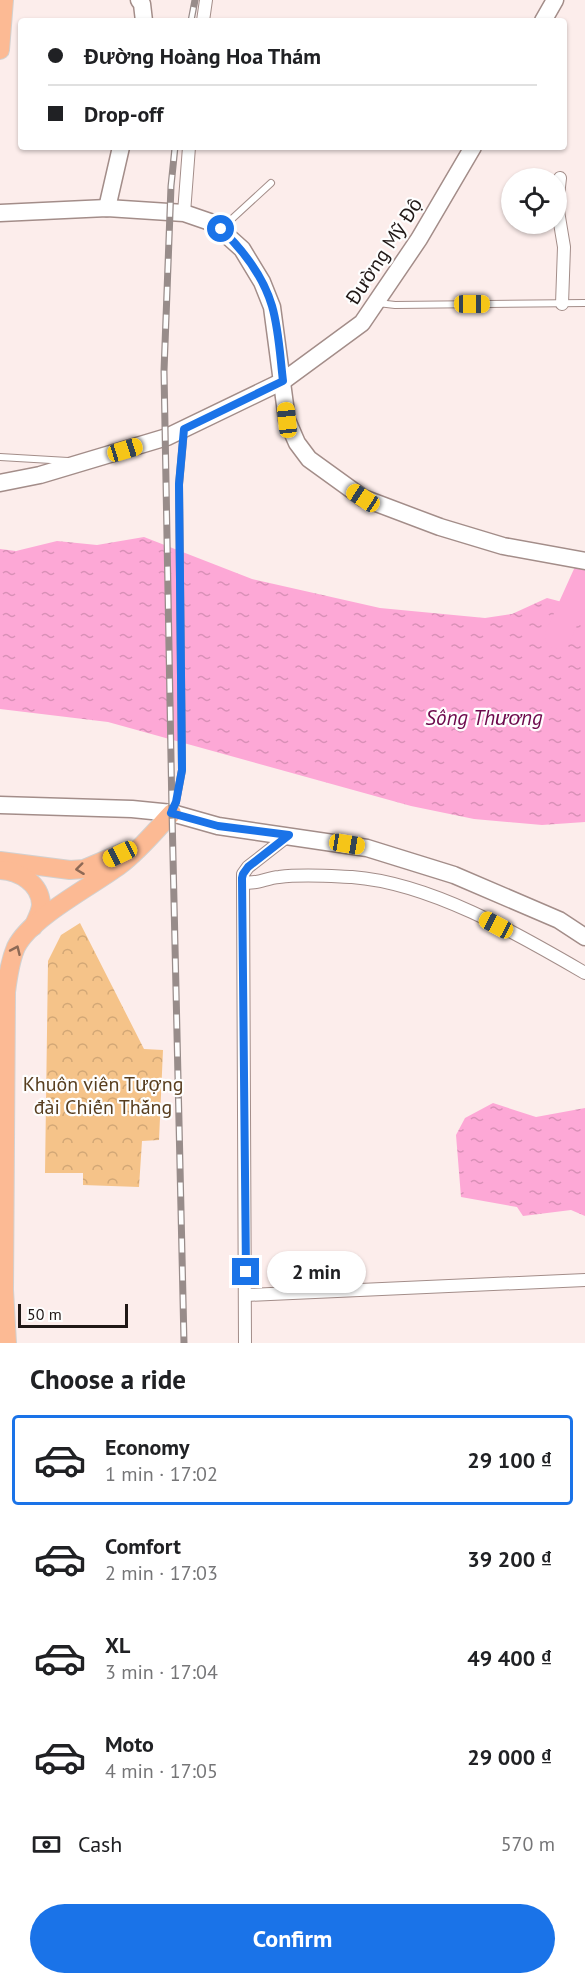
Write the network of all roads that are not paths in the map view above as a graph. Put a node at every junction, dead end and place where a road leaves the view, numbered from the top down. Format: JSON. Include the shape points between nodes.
{"nodes":[{"id":1,"x":4,"y":0,"type":"edge"},
{"id":2,"x":139,"y":0,"type":"edge"},
{"id":3,"x":206,"y":0,"type":"edge"},
{"id":4,"x":555,"y":0,"type":"edge"},
{"id":5,"x":144,"y":18,"type":"edge"},
{"id":6,"x":203,"y":18,"type":"edge"},
{"id":7,"x":545,"y":18,"type":"edge"},
{"id":8,"x":0,"y":50,"type":"edge"},
{"id":9,"x":120,"y":150,"type":"edge"},
{"id":10,"x":189,"y":150,"type":"edge"},
{"id":11,"x":471,"y":150,"type":"edge"},
{"id":12,"x":271,"y":183,"type":"dead end"},
{"id":13,"x":107,"y":208,"type":"junction"},
{"id":14,"x":0,"y":213,"type":"edge"},
{"id":15,"x":184,"y":213,"type":"junction"},
{"id":16,"x":221,"y":229,"type":"junction"},
{"id":17,"x":562,"y":234,"type":"edge"},
{"id":18,"x":377,"y":303,"type":"junction"},
{"id":19,"x":562,"y":303,"type":"junction"},
{"id":20,"x":585,"y":303,"type":"edge"},
{"id":21,"x":283,"y":381,"type":"junction"},
{"id":22,"x":184,"y":429,"type":"junction"},
{"id":23,"x":0,"y":458,"type":"edge"},
{"id":24,"x":84,"y":463,"type":"junction"},
{"id":25,"x":0,"y":483,"type":"edge"},
{"id":26,"x":585,"y":561,"type":"edge"},
{"id":27,"x":0,"y":805,"type":"edge"},
{"id":28,"x":171,"y":813,"type":"junction"},
{"id":29,"x":289,"y":835,"type":"junction"},
{"id":30,"x":152,"y":836,"type":"junction"},
{"id":31,"x":0,"y":861,"type":"edge"},
{"id":32,"x":0,"y":870,"type":"edge"},
{"id":33,"x":243,"y":882,"type":"junction"},
{"id":34,"x":32,"y":928,"type":"junction"},
{"id":35,"x":585,"y":938,"type":"edge"},
{"id":36,"x":585,"y":973,"type":"edge"},
{"id":37,"x":585,"y":1280,"type":"edge"},
{"id":38,"x":246,"y":1295,"type":"junction"},
{"id":39,"x":7,"y":1343,"type":"edge"},
{"id":40,"x":245,"y":1343,"type":"edge"}],
"edges":[{"from":1,"to":8,"type":"main road"},
{"from":2,"to":5,"type":"street"},
{"from":3,"to":6,"type":"street"},
{"from":4,"to":7,"type":"street"},
{"from":9,"to":13,"type":"street"},
{"from":10,"to":15,"type":"street"},
{"from":11,"to":18,"type":"street","name":"Đường Mỹ Độ","via":[[420,239]]},
{"from":12,"to":16,"type":"lane"},
{"from":13,"to":14,"type":"street"},
{"from":13,"to":15,"type":"street"},
{"from":15,"to":16,"type":"street"},
{"from":16,"to":21,"type":"street","via":[[242,249],[262,282],[272,307]]},
{"from":17,"to":19,"type":"street"},
{"from":18,"to":19,"type":"lane"},
{"from":18,"to":21,"type":"street","name":"Đường Mỹ Độ","via":[[362,322]]},
{"from":19,"to":20,"type":"lane"},
{"from":21,"to":22,"type":"street","name":"Đường Mỹ Độ"},
{"from":21,"to":26,"type":"street","via":[[287,420],[297,444],[309,459],[363,498],[492,543]]},
{"from":22,"to":24,"type":"street","name":"Đường Mỹ Độ"},
{"from":22,"to":28,"type":"lane","via":[[179,484],[182,770]]},
{"from":23,"to":24,"type":"lane"},
{"from":24,"to":25,"type":"street","name":"Đường Mỹ Độ"},
{"from":27,"to":28,"type":"street"},
{"from":28,"to":29,"type":"street","via":[[218,826]]},
{"from":28,"to":30,"type":"main road"},
{"from":29,"to":33,"type":"street","via":[[248,867]]},
{"from":29,"to":35,"type":"street","via":[[366,848],[454,875],[559,920]]},
{"from":30,"to":31,"type":"main road","one_way":true,"via":[[84,869]]},
{"from":30,"to":34,"type":"main road","via":[[120,866]]},
{"from":32,"to":34,"type":"main road","via":[[25,877],[36,891],[41,905]]},
{"from":33,"to":36,"type":"street","via":[[277,877],[355,878],[420,892],[479,916]]},
{"from":33,"to":38,"type":"street"},
{"from":39,"to":34,"type":"main road","one_way":true,"via":[[3,1290],[6,992],[17,946]]},
{"from":37,"to":38,"type":"street"},
{"from":38,"to":40,"type":"street"}]}
